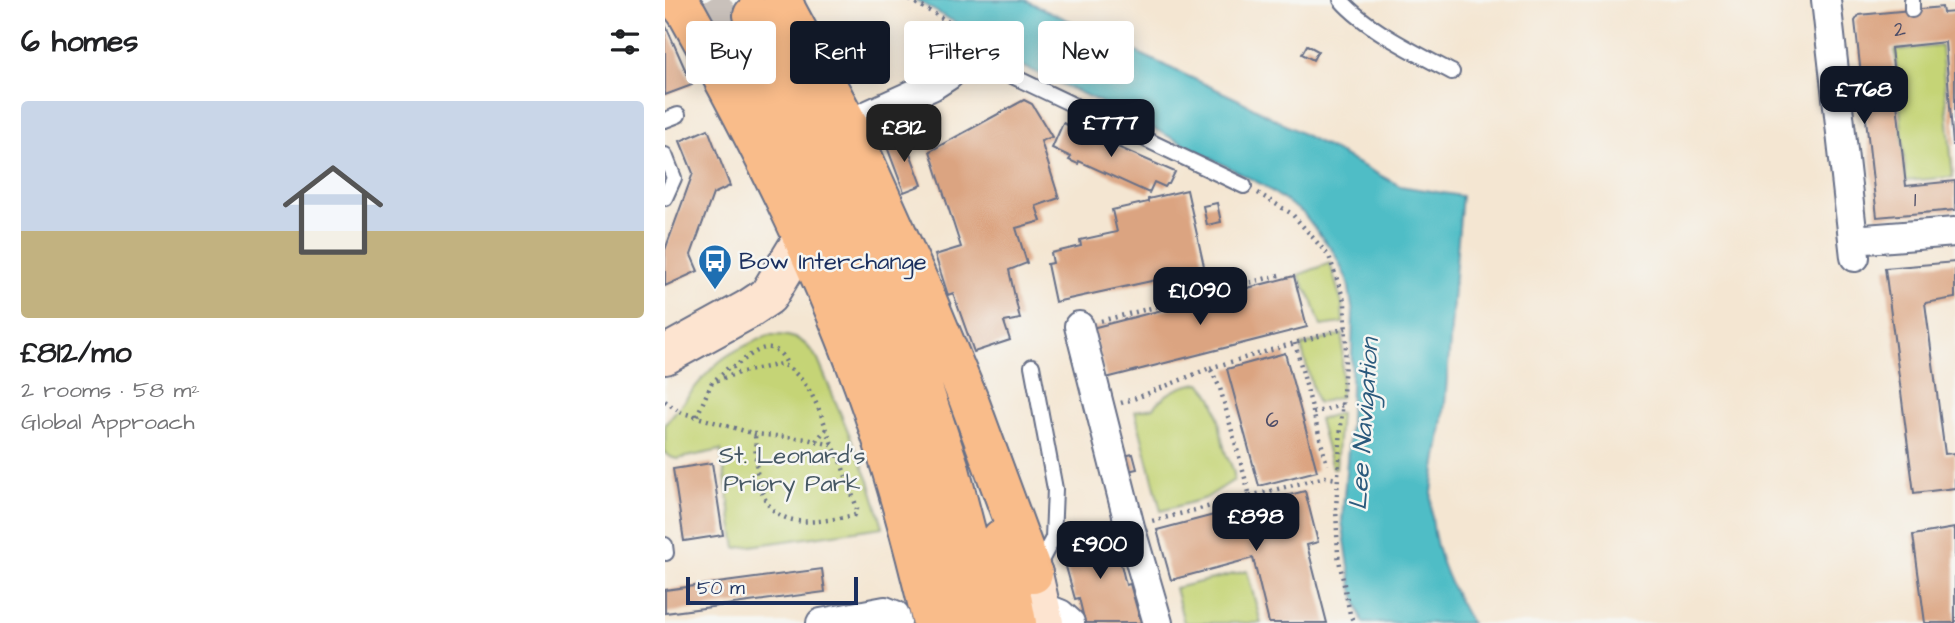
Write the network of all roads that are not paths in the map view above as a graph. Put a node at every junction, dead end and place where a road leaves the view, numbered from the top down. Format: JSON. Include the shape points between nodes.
{"nodes":[{"id":1,"x":677,"y":0,"type":"edge"},
{"id":2,"x":1341,"y":0,"type":"edge"},
{"id":3,"x":1823,"y":7,"type":"edge"},
{"id":4,"x":754,"y":15,"type":"edge"},
{"id":5,"x":1452,"y":72,"type":"dead end"},
{"id":6,"x":1024,"y":82,"type":"edge"},
{"id":7,"x":935,"y":84,"type":"edge"},
{"id":8,"x":848,"y":124,"type":"junction"},
{"id":9,"x":665,"y":155,"type":"edge"},
{"id":10,"x":1244,"y":186,"type":"road end"},
{"id":11,"x":665,"y":198,"type":"edge"},
{"id":12,"x":1955,"y":232,"type":"edge"},
{"id":13,"x":803,"y":238,"type":"junction"},
{"id":14,"x":1086,"y":324,"type":"road end"},
{"id":15,"x":665,"y":354,"type":"edge"},
{"id":16,"x":1032,"y":366,"type":"dead end"},
{"id":17,"x":968,"y":398,"type":"junction"},
{"id":18,"x":665,"y":545,"type":"edge"},
{"id":19,"x":666,"y":552,"type":"edge"},
{"id":20,"x":1041,"y":610,"type":"edge"},
{"id":21,"x":891,"y":617,"type":"edge"},
{"id":22,"x":821,"y":623,"type":"edge"},
{"id":23,"x":932,"y":623,"type":"edge"},
{"id":24,"x":960,"y":623,"type":"edge"},
{"id":25,"x":990,"y":623,"type":"edge"},
{"id":26,"x":1158,"y":623,"type":"edge"}],
"edges":[{"from":1,"to":13,"type":"highway","via":[[738,105]]},
{"from":2,"to":5,"type":"lane","via":[[1397,42]]},
{"from":3,"to":12,"type":"street","via":[[1854,249]]},
{"from":4,"to":8,"type":"highway","via":[[787,11]]},
{"from":4,"to":24,"type":"highway","via":[[805,175],[871,328],[922,475]]},
{"from":4,"to":25,"type":"highway","via":[[831,162],[900,319],[949,466]]},
{"from":6,"to":10,"type":"lane"},
{"from":7,"to":8,"type":"street"},
{"from":8,"to":17,"type":"highway"},
{"from":9,"to":11,"type":"lane","via":[[674,178]]},
{"from":13,"to":15,"type":"main road","via":[[768,296]]},
{"from":13,"to":23,"type":"highway","via":[[880,433]]},
{"from":14,"to":26,"type":"street","via":[[1130,527]]},
{"from":16,"to":20,"type":"lane","via":[[1055,489],[1053,538]]},
{"from":17,"to":20,"type":"highway"},
{"from":17,"to":20,"type":"highway","via":[[1013,591]]},
{"from":18,"to":19,"type":"lane"},
{"from":21,"to":22,"type":"street"}]}
